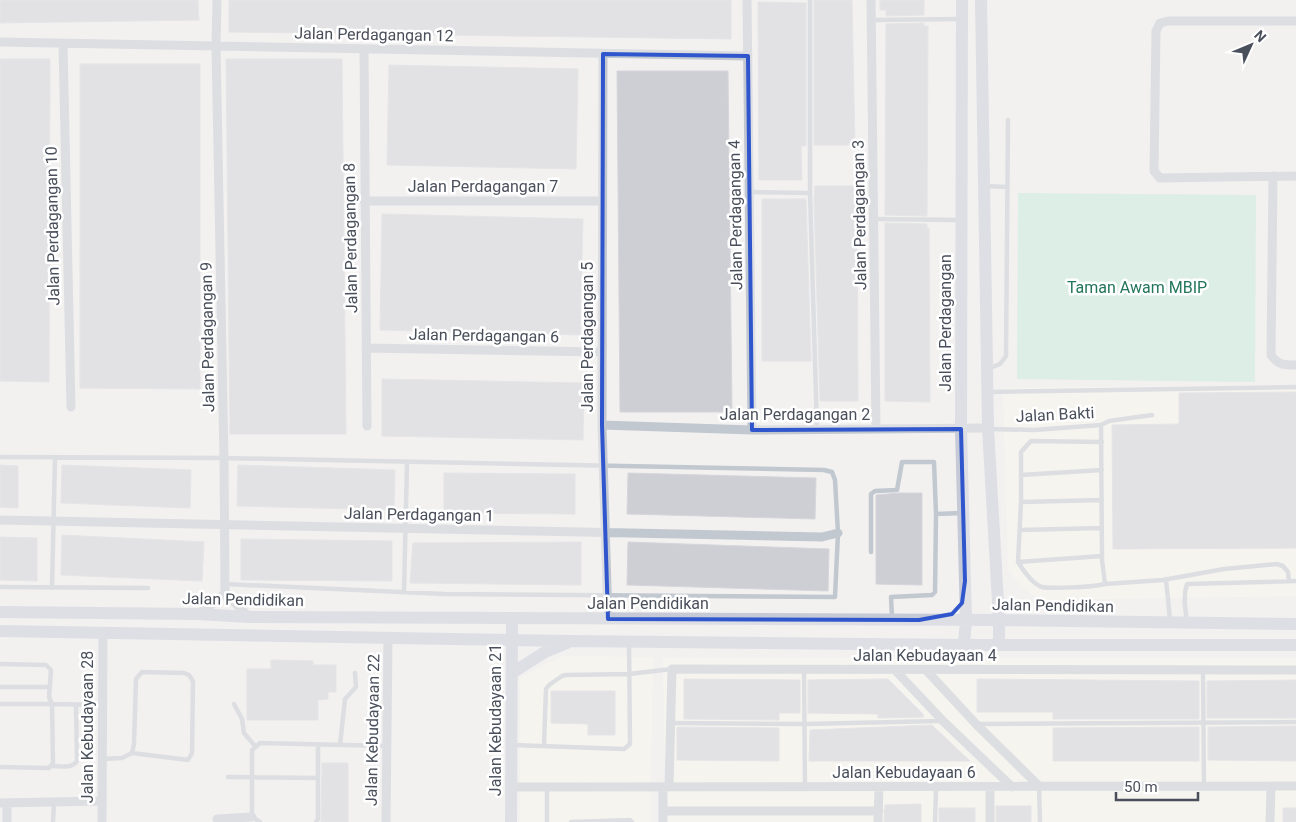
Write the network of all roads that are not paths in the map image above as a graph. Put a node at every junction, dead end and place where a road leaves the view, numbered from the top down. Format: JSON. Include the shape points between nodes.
{"nodes":[{"id":1,"x":217,"y":0,"type":"edge"},
{"id":2,"x":748,"y":0,"type":"edge"},
{"id":3,"x":810,"y":0,"type":"edge"},
{"id":4,"x":871,"y":0,"type":"edge"},
{"id":5,"x":962,"y":0,"type":"edge"},
{"id":6,"x":981,"y":0,"type":"edge"},
{"id":7,"x":962,"y":19,"type":"junction"},
{"id":8,"x":871,"y":20,"type":"junction"},
{"id":9,"x":1296,"y":21,"type":"edge"},
{"id":10,"x":0,"y":42,"type":"edge"},
{"id":11,"x":63,"y":44,"type":"junction"},
{"id":12,"x":216,"y":46,"type":"junction"},
{"id":13,"x":364,"y":49,"type":"junction"},
{"id":14,"x":603,"y":54,"type":"junction"},
{"id":15,"x":748,"y":56,"type":"junction"},
{"id":16,"x":1008,"y":120,"type":"dead end"},
{"id":17,"x":1273,"y":176,"type":"junction"},
{"id":18,"x":1296,"y":176,"type":"edge"},
{"id":19,"x":984,"y":185,"type":"junction"},
{"id":20,"x":1007,"y":187,"type":"junction"},
{"id":21,"x":750,"y":192,"type":"junction"},
{"id":22,"x":810,"y":193,"type":"junction"},
{"id":23,"x":602,"y":200,"type":"junction"},
{"id":24,"x":364,"y":201,"type":"junction"},
{"id":25,"x":874,"y":219,"type":"junction"},
{"id":26,"x":962,"y":220,"type":"junction"},
{"id":27,"x":366,"y":348,"type":"junction"},
{"id":28,"x":602,"y":352,"type":"junction"},
{"id":29,"x":1296,"y":365,"type":"edge"},
{"id":30,"x":988,"y":370,"type":"junction"},
{"id":31,"x":1296,"y":387,"type":"edge"},
{"id":32,"x":988,"y":392,"type":"junction"},
{"id":33,"x":71,"y":407,"type":"dead end"},
{"id":34,"x":1152,"y":415,"type":"dead end"},
{"id":35,"x":602,"y":425,"type":"junction"},
{"id":36,"x":1102,"y":425,"type":"junction"},
{"id":37,"x":366,"y":426,"type":"dead end"},
{"id":38,"x":988,"y":428,"type":"junction"},
{"id":39,"x":817,"y":429,"type":"junction"},
{"id":40,"x":876,"y":429,"type":"junction"},
{"id":41,"x":961,"y":429,"type":"junction"},
{"id":42,"x":752,"y":430,"type":"junction"},
{"id":43,"x":1102,"y":442,"type":"junction"},
{"id":44,"x":0,"y":457,"type":"edge"},
{"id":45,"x":55,"y":457,"type":"junction"},
{"id":46,"x":224,"y":458,"type":"junction"},
{"id":47,"x":407,"y":463,"type":"junction"},
{"id":48,"x":604,"y":466,"type":"junction"},
{"id":49,"x":1102,"y":470,"type":"junction"},
{"id":50,"x":1021,"y":475,"type":"junction"},
{"id":51,"x":1102,"y":500,"type":"junction"},
{"id":52,"x":1021,"y":502,"type":"junction"},
{"id":53,"x":963,"y":513,"type":"junction"},
{"id":54,"x":936,"y":514,"type":"junction"},
{"id":55,"x":0,"y":520,"type":"edge"},
{"id":56,"x":53,"y":521,"type":"junction"},
{"id":57,"x":224,"y":525,"type":"junction"},
{"id":58,"x":406,"y":528,"type":"junction"},
{"id":59,"x":1102,"y":528,"type":"junction"},
{"id":60,"x":1020,"y":530,"type":"junction"},
{"id":61,"x":605,"y":532,"type":"junction"},
{"id":62,"x":838,"y":533,"type":"junction"},
{"id":63,"x":871,"y":552,"type":"dead end"},
{"id":64,"x":1102,"y":556,"type":"junction"},
{"id":65,"x":1018,"y":562,"type":"junction"},
{"id":66,"x":1166,"y":579,"type":"junction"},
{"id":67,"x":965,"y":581,"type":"junction"},
{"id":68,"x":1296,"y":581,"type":"edge"},
{"id":69,"x":1289,"y":582,"type":"junction"},
{"id":70,"x":1105,"y":584,"type":"junction"},
{"id":71,"x":0,"y":587,"type":"edge"},
{"id":72,"x":52,"y":588,"type":"junction"},
{"id":73,"x":148,"y":588,"type":"dead end"},
{"id":74,"x":225,"y":589,"type":"junction"},
{"id":75,"x":997,"y":591,"type":"junction"},
{"id":76,"x":404,"y":592,"type":"junction"},
{"id":77,"x":606,"y":595,"type":"junction"},
{"id":78,"x":0,"y":612,"type":"edge"},
{"id":79,"x":197,"y":614,"type":"junction"},
{"id":80,"x":249,"y":617,"type":"junction"},
{"id":81,"x":512,"y":618,"type":"junction"},
{"id":82,"x":608,"y":619,"type":"junction"},
{"id":83,"x":892,"y":620,"type":"junction"},
{"id":84,"x":919,"y":620,"type":"junction"},
{"id":85,"x":966,"y":620,"type":"junction"},
{"id":86,"x":999,"y":620,"type":"junction"},
{"id":87,"x":1029,"y":620,"type":"junction"},
{"id":88,"x":1171,"y":622,"type":"junction"},
{"id":89,"x":1187,"y":623,"type":"junction"},
{"id":90,"x":1296,"y":624,"type":"edge"},
{"id":91,"x":0,"y":631,"type":"edge"},
{"id":92,"x":103,"y":632,"type":"junction"},
{"id":93,"x":388,"y":639,"type":"junction"},
{"id":94,"x":512,"y":639,"type":"junction"},
{"id":95,"x":570,"y":641,"type":"junction"},
{"id":96,"x":629,"y":642,"type":"junction"},
{"id":97,"x":819,"y":644,"type":"junction"},
{"id":98,"x":999,"y":644,"type":"junction"},
{"id":99,"x":1173,"y":644,"type":"junction"},
{"id":100,"x":964,"y":645,"type":"junction"},
{"id":101,"x":1296,"y":645,"type":"edge"},
{"id":102,"x":0,"y":664,"type":"edge"},
{"id":103,"x":672,"y":670,"type":"junction"},
{"id":104,"x":804,"y":670,"type":"junction"},
{"id":105,"x":895,"y":670,"type":"junction"},
{"id":106,"x":926,"y":670,"type":"junction"},
{"id":107,"x":1203,"y":670,"type":"junction"},
{"id":108,"x":1296,"y":670,"type":"edge"},
{"id":109,"x":355,"y":673,"type":"dead end"},
{"id":110,"x":512,"y":673,"type":"junction"},
{"id":111,"x":629,"y":674,"type":"junction"},
{"id":112,"x":0,"y":687,"type":"edge"},
{"id":113,"x":50,"y":687,"type":"junction"},
{"id":114,"x":0,"y":704,"type":"edge"},
{"id":115,"x":52,"y":704,"type":"junction"},
{"id":116,"x":234,"y":704,"type":"dead end"},
{"id":117,"x":102,"y":705,"type":"junction"},
{"id":118,"x":76,"y":706,"type":"junction"},
{"id":119,"x":943,"y":721,"type":"junction"},
{"id":120,"x":1203,"y":722,"type":"junction"},
{"id":121,"x":1296,"y":722,"type":"edge"},
{"id":122,"x":671,"y":723,"type":"junction"},
{"id":123,"x":806,"y":724,"type":"junction"},
{"id":124,"x":976,"y":724,"type":"junction"},
{"id":125,"x":318,"y":745,"type":"junction"},
{"id":126,"x":340,"y":745,"type":"junction"},
{"id":127,"x":512,"y":745,"type":"junction"},
{"id":128,"x":255,"y":746,"type":"junction"},
{"id":129,"x":387,"y":746,"type":"junction"},
{"id":130,"x":544,"y":746,"type":"junction"},
{"id":131,"x":132,"y":753,"type":"junction"},
{"id":132,"x":102,"y":758,"type":"junction"},
{"id":133,"x":52,"y":766,"type":"junction"},
{"id":134,"x":0,"y":767,"type":"edge"},
{"id":135,"x":228,"y":777,"type":"dead end"},
{"id":136,"x":252,"y":777,"type":"junction"},
{"id":137,"x":318,"y":778,"type":"junction"},
{"id":138,"x":1039,"y":786,"type":"junction"},
{"id":139,"x":1204,"y":786,"type":"junction"},
{"id":140,"x":1270,"y":786,"type":"junction"},
{"id":141,"x":1296,"y":786,"type":"edge"},
{"id":142,"x":511,"y":787,"type":"junction"},
{"id":143,"x":547,"y":787,"type":"junction"},
{"id":144,"x":666,"y":787,"type":"junction"},
{"id":145,"x":805,"y":787,"type":"junction"},
{"id":146,"x":879,"y":787,"type":"junction"},
{"id":147,"x":936,"y":787,"type":"junction"},
{"id":148,"x":990,"y":787,"type":"junction"},
{"id":149,"x":1012,"y":787,"type":"junction"},
{"id":150,"x":102,"y":801,"type":"junction"},
{"id":151,"x":54,"y":802,"type":"junction"},
{"id":152,"x":3,"y":803,"type":"edge"},
{"id":153,"x":663,"y":811,"type":"junction"},
{"id":154,"x":878,"y":811,"type":"junction"},
{"id":155,"x":217,"y":819,"type":"dead end"},
{"id":156,"x":256,"y":820,"type":"edge"},
{"id":157,"x":7,"y":822,"type":"edge"},
{"id":158,"x":53,"y":822,"type":"edge"},
{"id":159,"x":102,"y":822,"type":"edge"},
{"id":160,"x":316,"y":822,"type":"edge"},
{"id":161,"x":386,"y":822,"type":"edge"},
{"id":162,"x":511,"y":822,"type":"edge"},
{"id":163,"x":547,"y":822,"type":"edge"},
{"id":164,"x":571,"y":822,"type":"edge"},
{"id":165,"x":632,"y":822,"type":"edge"},
{"id":166,"x":663,"y":822,"type":"edge"},
{"id":167,"x":878,"y":822,"type":"edge"},
{"id":168,"x":935,"y":822,"type":"edge"},
{"id":169,"x":990,"y":822,"type":"edge"},
{"id":170,"x":1040,"y":822,"type":"edge"},
{"id":171,"x":1270,"y":822,"type":"edge"}],
"edges":[{"from":1,"to":12,"type":"street","name":"Jalan Perdagangan 9"},
{"from":2,"to":15,"type":"street","name":"Jalan Perdagangan 4"},
{"from":3,"to":22,"type":"lane"},
{"from":4,"to":8,"type":"street","name":"Jalan Perdagangan 3"},
{"from":5,"to":7,"type":"main road","name":"Jalan Perdagangan"},
{"from":6,"to":19,"type":"main road"},
{"from":7,"to":8,"type":"lane"},
{"from":7,"to":26,"type":"main road","name":"Jalan Perdagangan"},
{"from":8,"to":25,"type":"street","name":"Jalan Perdagangan 3"},
{"from":9,"to":17,"type":"street","via":[[1168,21],[1160,23],[1156,31],[1154,171],[1160,178]]},
{"from":10,"to":11,"type":"street","name":"Jalan Perdagangan 12"},
{"from":11,"to":12,"type":"street","name":"Jalan Perdagangan 12"},
{"from":11,"to":33,"type":"street","name":"Jalan Perdagangan 10"},
{"from":12,"to":13,"type":"street","name":"Jalan Perdagangan 12"},
{"from":12,"to":46,"type":"street","name":"Jalan Perdagangan 9"},
{"from":13,"to":14,"type":"street","name":"Jalan Perdagangan 12"},
{"from":13,"to":24,"type":"street","name":"Jalan Perdagangan 8"},
{"from":14,"to":15,"type":"street","name":"Jalan Perdagangan 12"},
{"from":14,"to":23,"type":"street","name":"Jalan Perdagangan 5"},
{"from":15,"to":21,"type":"street","name":"Jalan Perdagangan 4"},
{"from":16,"to":20,"type":"lane"},
{"from":17,"to":18,"type":"street"},
{"from":17,"to":29,"type":"street","via":[[1271,355],[1282,365]]},
{"from":19,"to":20,"type":"lane"},
{"from":19,"to":30,"type":"main road"},
{"from":20,"to":30,"type":"lane","via":[[1006,356],[1000,364]]},
{"from":21,"to":22,"type":"lane"},
{"from":21,"to":42,"type":"street","name":"Jalan Perdagangan 4"},
{"from":22,"to":39,"type":"lane"},
{"from":23,"to":24,"type":"street","name":"Jalan Perdagangan 7"},
{"from":23,"to":28,"type":"street","name":"Jalan Perdagangan 5"},
{"from":24,"to":27,"type":"street","name":"Jalan Perdagangan 8"},
{"from":25,"to":26,"type":"lane"},
{"from":25,"to":40,"type":"street","name":"Jalan Perdagangan 3"},
{"from":26,"to":41,"type":"main road","name":"Jalan Perdagangan"},
{"from":27,"to":28,"type":"street","name":"Jalan Perdagangan 6"},
{"from":27,"to":37,"type":"street","name":"Jalan Perdagangan 8"},
{"from":28,"to":35,"type":"street","name":"Jalan Perdagangan 5"},
{"from":30,"to":32,"type":"main road"},
{"from":31,"to":32,"type":"lane"},
{"from":32,"to":38,"type":"main road"},
{"from":34,"to":36,"type":"lane","name":"Jalan Bakti","via":[[1109,421]]},
{"from":35,"to":42,"type":"street","name":"Jalan Perdagangan 2"},
{"from":35,"to":48,"type":"street","name":"Jalan Perdagangan 5"},
{"from":36,"to":38,"type":"lane","name":"Jalan Bakti","via":[[1034,430]]},
{"from":36,"to":43,"type":"lane"},
{"from":38,"to":41,"type":"street","name":"Jalan Perdagangan 2"},
{"from":38,"to":75,"type":"main road"},
{"from":39,"to":40,"type":"street","name":"Jalan Perdagangan 2"},
{"from":39,"to":42,"type":"street","name":"Jalan Perdagangan 2"},
{"from":40,"to":41,"type":"street","name":"Jalan Perdagangan 2"},
{"from":41,"to":53,"type":"main road","name":"Jalan Perdagangan"},
{"from":43,"to":49,"type":"lane"},
{"from":43,"to":50,"type":"lane","via":[[1031,441],[1021,452]]},
{"from":44,"to":45,"type":"lane"},
{"from":45,"to":46,"type":"lane"},
{"from":45,"to":56,"type":"lane"},
{"from":46,"to":47,"type":"lane"},
{"from":46,"to":57,"type":"street","name":"Jalan Perdagangan 9"},
{"from":47,"to":48,"type":"lane"},
{"from":47,"to":58,"type":"lane"},
{"from":48,"to":61,"type":"street","name":"Jalan Perdagangan 5"},
{"from":48,"to":62,"type":"lane","via":[[832,472]]},
{"from":49,"to":50,"type":"lane"},
{"from":49,"to":51,"type":"lane"},
{"from":50,"to":52,"type":"lane"},
{"from":51,"to":52,"type":"lane"},
{"from":51,"to":59,"type":"lane"},
{"from":52,"to":60,"type":"lane"},
{"from":53,"to":54,"type":"lane"},
{"from":53,"to":67,"type":"main road","name":"Jalan Perdagangan"},
{"from":54,"to":63,"type":"lane","via":[[934,462],[902,462],[897,490],[875,490],[871,494]]},
{"from":54,"to":83,"type":"lane","via":[[935,592],[932,595],[892,597]]},
{"from":55,"to":56,"type":"street","name":"Jalan Perdagangan 1"},
{"from":56,"to":57,"type":"street","name":"Jalan Perdagangan 1"},
{"from":56,"to":72,"type":"lane"},
{"from":57,"to":58,"type":"street","name":"Jalan Perdagangan 1"},
{"from":57,"to":74,"type":"street","name":"Jalan Perdagangan 9"},
{"from":58,"to":61,"type":"street","name":"Jalan Perdagangan 1"},
{"from":58,"to":76,"type":"lane"},
{"from":59,"to":60,"type":"lane"},
{"from":59,"to":64,"type":"lane"},
{"from":60,"to":65,"type":"lane"},
{"from":61,"to":62,"type":"street","name":"Jalan Perdagangan 1","via":[[822,536]]},
{"from":61,"to":77,"type":"street","name":"Jalan Perdagangan 5"},
{"from":62,"to":77,"type":"lane","via":[[835,597]]},
{"from":64,"to":65,"type":"lane"},
{"from":64,"to":70,"type":"lane"},
{"from":65,"to":70,"type":"lane","via":[[1041,587]]},
{"from":66,"to":69,"type":"lane","via":[[1276,564],[1288,572]]},
{"from":66,"to":70,"type":"lane"},
{"from":66,"to":88,"type":"lane"},
{"from":67,"to":84,"type":"main road","via":[[959,610]]},
{"from":67,"to":85,"type":"main road","name":"Jalan Perdagangan"},
{"from":68,"to":69,"type":"lane"},
{"from":69,"to":89,"type":"lane","via":[[1187,584],[1184,606]]},
{"from":71,"to":72,"type":"lane"},
{"from":72,"to":73,"type":"lane"},
{"from":74,"to":76,"type":"lane"},
{"from":74,"to":79,"type":"street","via":[[208,608]]},
{"from":74,"to":80,"type":"street"},
{"from":75,"to":86,"type":"main road"},
{"from":75,"to":87,"type":"main road","via":[[1010,610]]},
{"from":76,"to":77,"type":"lane"},
{"from":77,"to":82,"type":"street","name":"Jalan Perdagangan 5"},
{"from":78,"to":79,"type":"main road","name":"Jalan Pendidikan"},
{"from":79,"to":80,"type":"main road","name":"Jalan Pendidikan"},
{"from":80,"to":81,"type":"main road","name":"Jalan Pendidikan"},
{"from":81,"to":82,"type":"main road","name":"Jalan Pendidikan"},
{"from":81,"to":94,"type":"main road","name":"Jalan Kebudayaan 21"},
{"from":82,"to":83,"type":"main road","name":"Jalan Pendidikan"},
{"from":83,"to":84,"type":"main road","name":"Jalan Pendidikan"},
{"from":84,"to":85,"type":"main road","name":"Jalan Pendidikan"},
{"from":85,"to":86,"type":"main road","name":"Jalan Pendidikan"},
{"from":85,"to":100,"type":"main road","name":"Jalan Perdagangan"},
{"from":86,"to":87,"type":"main road","name":"Jalan Pendidikan"},
{"from":86,"to":98,"type":"main road"},
{"from":87,"to":88,"type":"main road","name":"Jalan Pendidikan"},
{"from":88,"to":89,"type":"main road","name":"Jalan Pendidikan"},
{"from":89,"to":90,"type":"main road","name":"Jalan Pendidikan"},
{"from":91,"to":92,"type":"main road"},
{"from":92,"to":93,"type":"main road"},
{"from":92,"to":117,"type":"street","name":"Jalan Kebudayaan 28"},
{"from":93,"to":94,"type":"main road"},
{"from":93,"to":129,"type":"street","name":"Jalan Kebudayaan 22"},
{"from":94,"to":95,"type":"main road"},
{"from":94,"to":110,"type":"main road","name":"Jalan Kebudayaan 21"},
{"from":95,"to":96,"type":"main road"},
{"from":95,"to":110,"type":"main road"},
{"from":96,"to":97,"type":"main road"},
{"from":96,"to":111,"type":"lane"},
{"from":97,"to":99,"type":"main road","via":[[915,654],[1104,652]]},
{"from":97,"to":100,"type":"main road"},
{"from":98,"to":99,"type":"main road"},
{"from":98,"to":100,"type":"main road"},
{"from":99,"to":101,"type":"main road"},
{"from":102,"to":113,"type":"lane","via":[[46,665],[51,670]]},
{"from":103,"to":104,"type":"street","name":"Jalan Kebudayaan 4"},
{"from":103,"to":111,"type":"lane"},
{"from":103,"to":122,"type":"street"},
{"from":104,"to":105,"type":"street","name":"Jalan Kebudayaan 4"},
{"from":104,"to":123,"type":"lane"},
{"from":105,"to":106,"type":"street","name":"Jalan Kebudayaan 4"},
{"from":105,"to":119,"type":"street"},
{"from":106,"to":107,"type":"street","name":"Jalan Kebudayaan 4"},
{"from":106,"to":124,"type":"street"},
{"from":107,"to":108,"type":"street","name":"Jalan Kebudayaan 4"},
{"from":107,"to":120,"type":"lane"},
{"from":109,"to":126,"type":"lane","via":[[356,687],[345,699]]},
{"from":110,"to":127,"type":"main road","name":"Jalan Kebudayaan 21"},
{"from":111,"to":130,"type":"lane","via":[[566,675],[549,685],[546,689]]},
{"from":111,"to":130,"type":"lane","via":[[628,747]]},
{"from":112,"to":113,"type":"lane"},
{"from":113,"to":115,"type":"lane"},
{"from":114,"to":115,"type":"lane"},
{"from":115,"to":118,"type":"lane"},
{"from":115,"to":133,"type":"lane"},
{"from":116,"to":128,"type":"lane","via":[[242,719],[244,733]]},
{"from":117,"to":118,"type":"lane"},
{"from":117,"to":132,"type":"street","name":"Jalan Kebudayaan 28"},
{"from":118,"to":133,"type":"lane","via":[[76,761],[71,766]]},
{"from":119,"to":123,"type":"lane"},
{"from":119,"to":149,"type":"street"},
{"from":120,"to":121,"type":"lane"},
{"from":120,"to":124,"type":"lane"},
{"from":120,"to":139,"type":"lane"},
{"from":122,"to":123,"type":"lane"},
{"from":122,"to":144,"type":"street"},
{"from":123,"to":145,"type":"lane"},
{"from":124,"to":138,"type":"street"},
{"from":125,"to":126,"type":"lane"},
{"from":125,"to":128,"type":"lane"},
{"from":125,"to":137,"type":"lane"},
{"from":126,"to":129,"type":"lane"},
{"from":127,"to":130,"type":"lane"},
{"from":127,"to":142,"type":"main road","name":"Jalan Kebudayaan 21"},
{"from":128,"to":136,"type":"lane","via":[[252,750]]},
{"from":129,"to":161,"type":"street","name":"Jalan Kebudayaan 22"},
{"from":131,"to":131,"type":"lane","via":[[136,679],[142,672],[184,672],[189,675],[193,681],[192,753],[188,760]]},
{"from":131,"to":132,"type":"lane","via":[[122,758]]},
{"from":132,"to":150,"type":"street","name":"Jalan Kebudayaan 28"},
{"from":133,"to":134,"type":"lane"},
{"from":135,"to":136,"type":"lane"},
{"from":136,"to":137,"type":"lane"},
{"from":136,"to":156,"type":"lane"},
{"from":137,"to":160,"type":"lane"},
{"from":138,"to":139,"type":"street","name":"Jalan Kebudayaan 6"},
{"from":138,"to":149,"type":"street","name":"Jalan Kebudayaan 6"},
{"from":138,"to":170,"type":"lane"},
{"from":139,"to":140,"type":"street","name":"Jalan Kebudayaan 6"},
{"from":140,"to":141,"type":"street","name":"Jalan Kebudayaan 6"},
{"from":140,"to":171,"type":"street"},
{"from":142,"to":143,"type":"street","name":"Jalan Kebudayaan 6"},
{"from":142,"to":162,"type":"main road","name":"Jalan Kebudayaan 21"},
{"from":143,"to":144,"type":"street","name":"Jalan Kebudayaan 6"},
{"from":143,"to":163,"type":"lane"},
{"from":144,"to":145,"type":"street","name":"Jalan Kebudayaan 6"},
{"from":144,"to":153,"type":"street"},
{"from":145,"to":146,"type":"street","name":"Jalan Kebudayaan 6"},
{"from":146,"to":147,"type":"street","name":"Jalan Kebudayaan 6"},
{"from":146,"to":154,"type":"street"},
{"from":147,"to":148,"type":"street","name":"Jalan Kebudayaan 6"},
{"from":147,"to":168,"type":"lane"},
{"from":148,"to":149,"type":"street","name":"Jalan Kebudayaan 6"},
{"from":148,"to":169,"type":"street"},
{"from":150,"to":151,"type":"street"},
{"from":150,"to":159,"type":"street","name":"Jalan Kebudayaan 28"},
{"from":151,"to":152,"type":"street"},
{"from":151,"to":158,"type":"lane"},
{"from":152,"to":157,"type":"street"},
{"from":153,"to":154,"type":"street"},
{"from":153,"to":166,"type":"street"},
{"from":154,"to":167,"type":"street"},
{"from":155,"to":156,"type":"street"},
{"from":164,"to":165,"type":"lane"}]}
